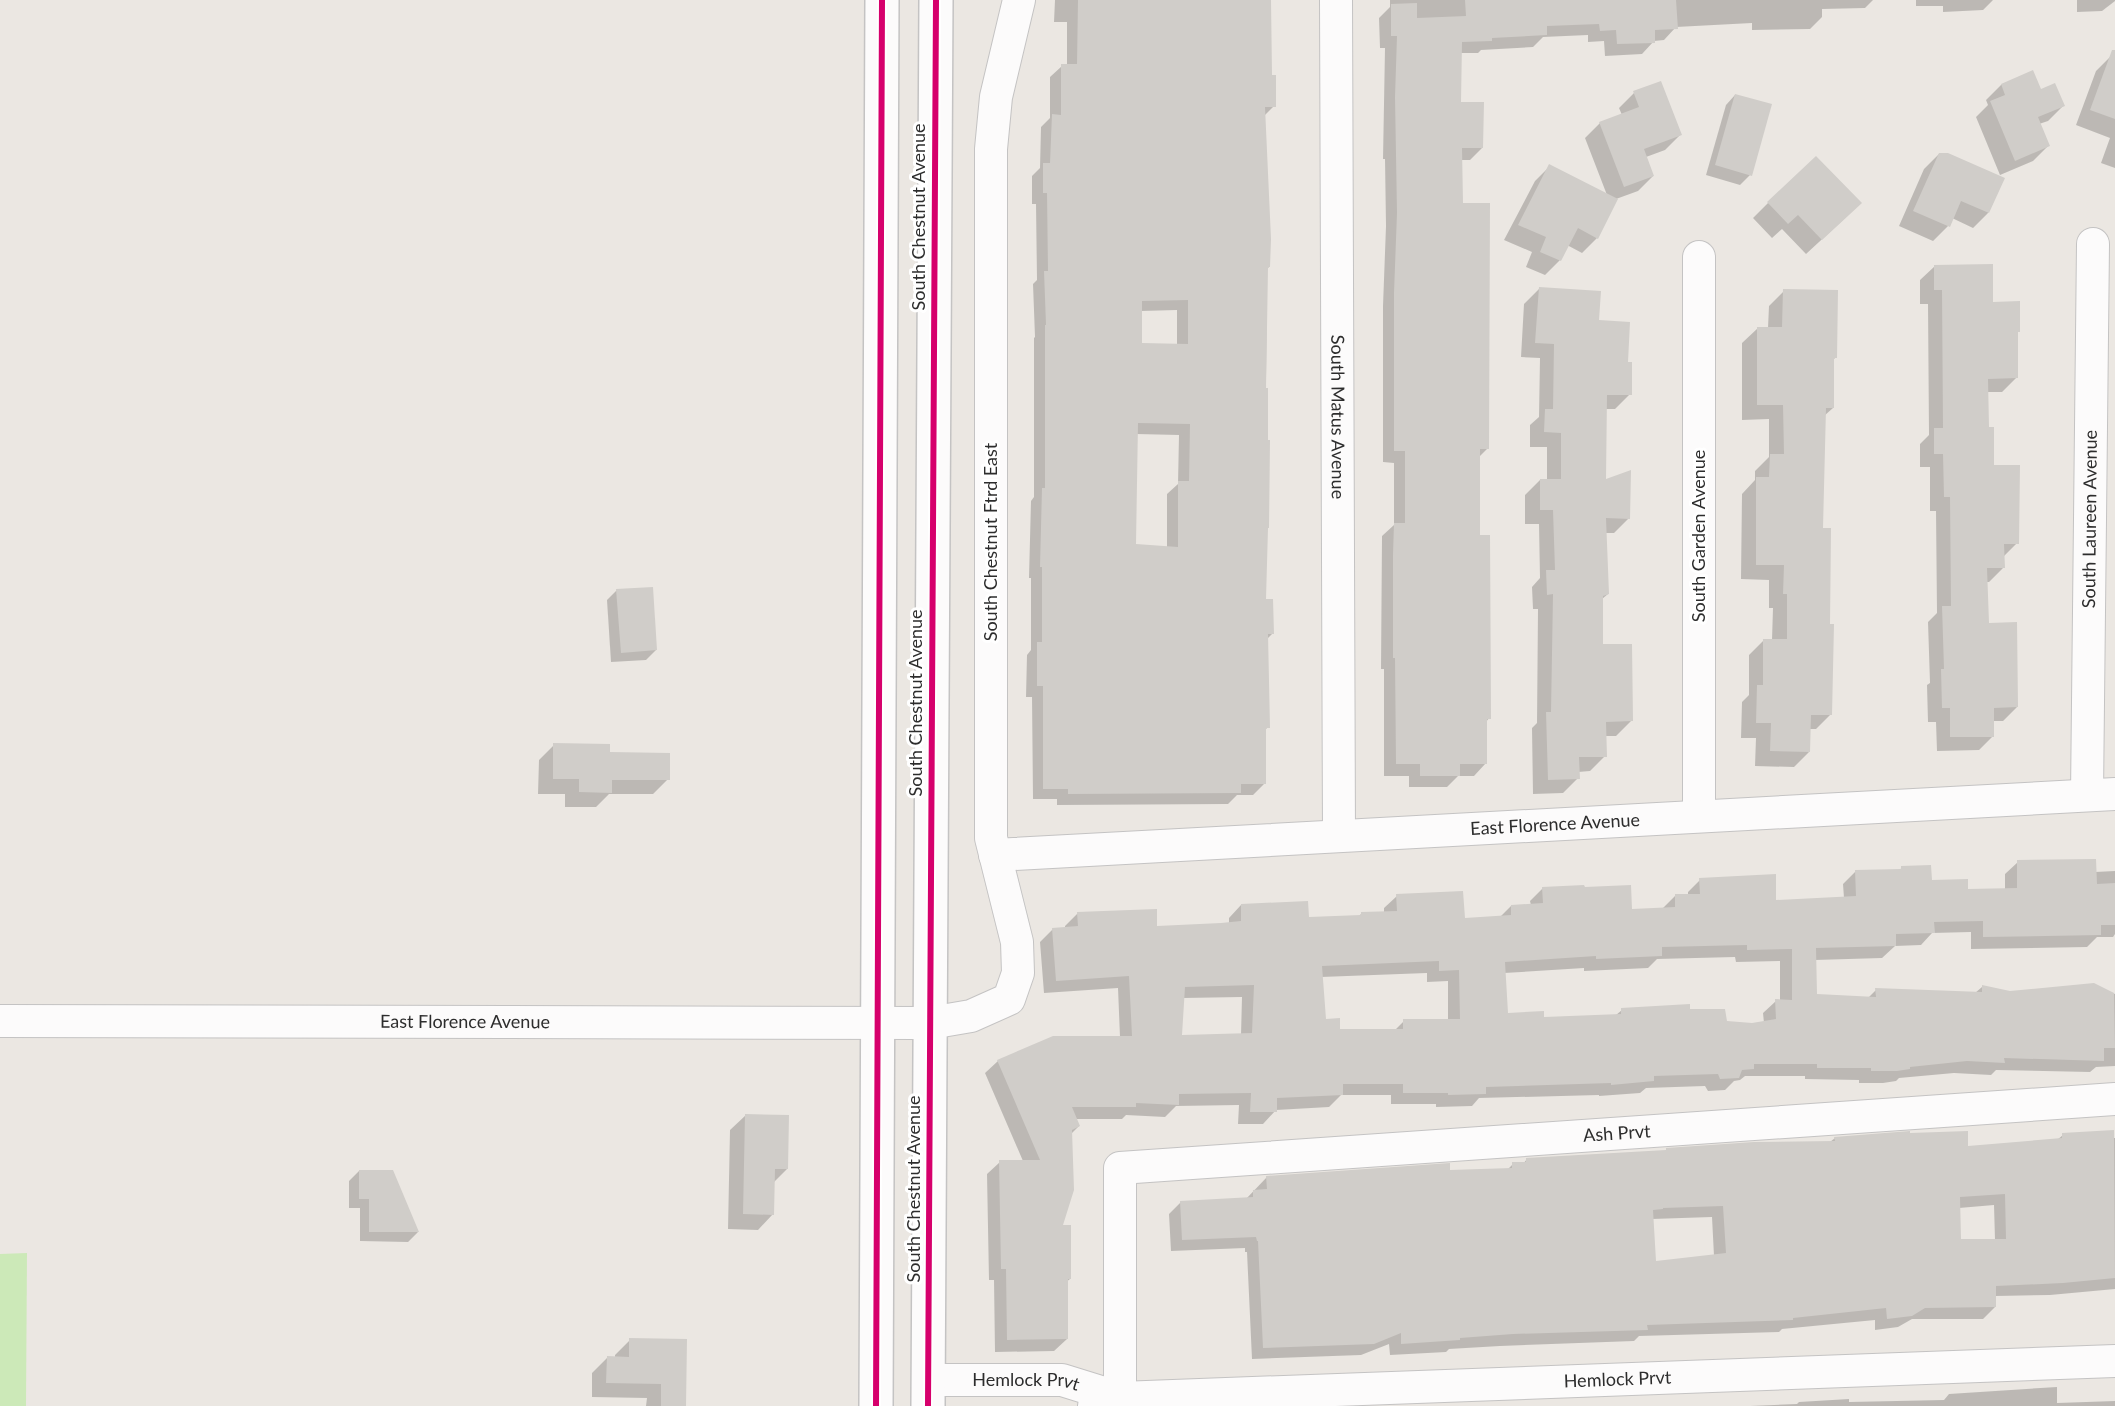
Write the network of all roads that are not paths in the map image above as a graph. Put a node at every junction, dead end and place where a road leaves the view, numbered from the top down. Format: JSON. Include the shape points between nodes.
{"nodes":[{"id":1,"x":882,"y":0,"type":"edge"},
{"id":2,"x":936,"y":0,"type":"edge"},
{"id":3,"x":1019,"y":0,"type":"edge"},
{"id":4,"x":1336,"y":0,"type":"edge"},
{"id":5,"x":2093,"y":244,"type":"dead end"},
{"id":6,"x":1699,"y":256,"type":"dead end"},
{"id":7,"x":2101,"y":794,"type":"edge"},
{"id":8,"x":1699,"y":816,"type":"junction"},
{"id":9,"x":1338,"y":835,"type":"junction"},
{"id":10,"x":995,"y":855,"type":"junction"},
{"id":11,"x":0,"y":1021,"type":"edge"},
{"id":12,"x":879,"y":1022,"type":"junction"},
{"id":13,"x":930,"y":1023,"type":"junction"},
{"id":14,"x":2115,"y":1099,"type":"edge"},
{"id":15,"x":2115,"y":1361,"type":"edge"},
{"id":16,"x":928,"y":1393,"type":"edge"},
{"id":17,"x":1111,"y":1403,"type":"edge"},
{"id":18,"x":876,"y":1406,"type":"edge"}],
"edges":[{"from":1,"to":12,"type":"main road","name":"South Chestnut Avenue"},
{"from":2,"to":13,"type":"main road","name":"South Chestnut Avenue"},
{"from":3,"to":10,"type":"street","name":"South Chestnut Ftrd East","via":[[996,97],[991,149],[991,838]]},
{"from":4,"to":9,"type":"street","name":"South Matus Avenue"},
{"from":5,"to":7,"type":"street","name":"South Laureen Avenue"},
{"from":6,"to":8,"type":"street","name":"South Garden Avenue"},
{"from":7,"to":8,"type":"street","name":"East Florence Avenue"},
{"from":8,"to":9,"type":"street","name":"East Florence Avenue"},
{"from":9,"to":10,"type":"street","name":"East Florence Avenue"},
{"from":10,"to":13,"type":"street","name":"South Chestnut Ftrd East","via":[[1017,942],[1018,972],[1009,999],[971,1016]]},
{"from":11,"to":12,"type":"street","name":"East Florence Avenue"},
{"from":12,"to":13,"type":"street","name":"East Florence Avenue"},
{"from":12,"to":18,"type":"main road","name":"South Chestnut Avenue"},
{"from":13,"to":16,"type":"main road","name":"South Chestnut Avenue"},
{"from":14,"to":17,"type":"street","name":"Ash Prvt","via":[[1120,1168]]},
{"from":15,"to":17,"type":"street","name":"Hemlock Prvt"},
{"from":16,"to":17,"type":"street","name":"Hemlock Prvt","via":[[1062,1380]]}]}
